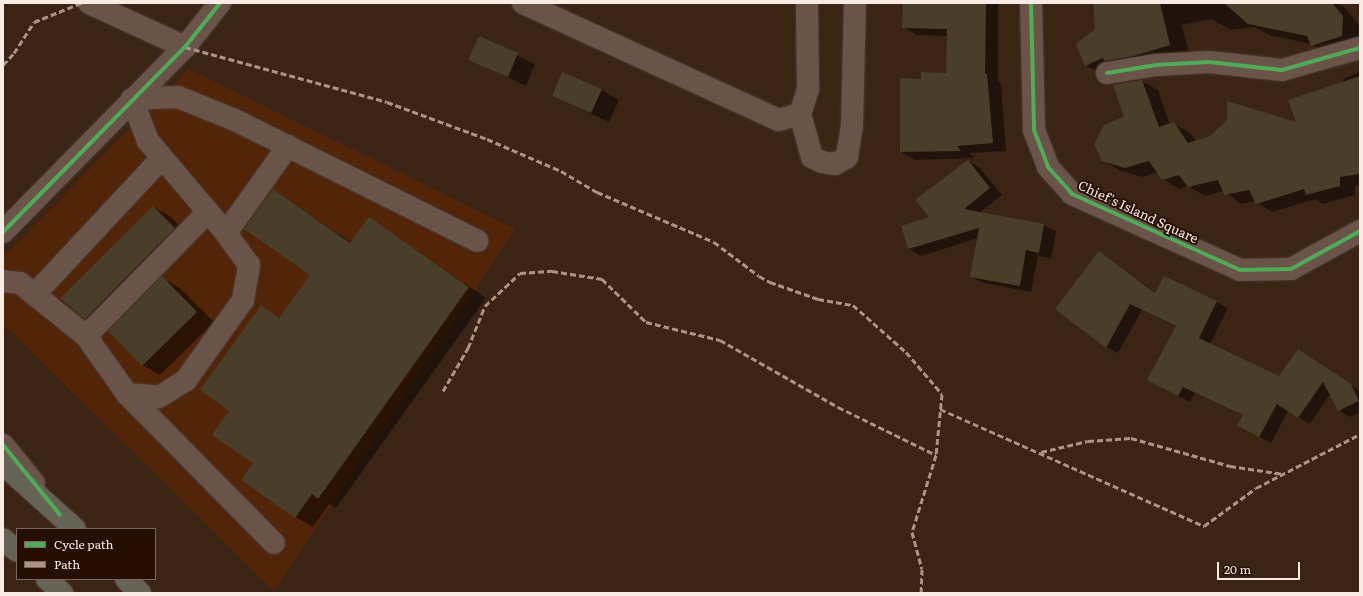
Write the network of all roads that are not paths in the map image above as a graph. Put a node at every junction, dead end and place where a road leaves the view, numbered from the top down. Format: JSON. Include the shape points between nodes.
{"nodes":[{"id":1,"x":89,"y":3,"type":"edge"},
{"id":2,"x":220,"y":3,"type":"edge"},
{"id":3,"x":523,"y":3,"type":"edge"},
{"id":4,"x":806,"y":3,"type":"edge"},
{"id":5,"x":856,"y":3,"type":"edge"},
{"id":6,"x":1031,"y":3,"type":"edge"},
{"id":7,"x":185,"y":47,"type":"junction"},
{"id":8,"x":1360,"y":48,"type":"edge"},
{"id":9,"x":1107,"y":73,"type":"dead end"},
{"id":10,"x":132,"y":99,"type":"junction"},
{"id":11,"x":800,"y":114,"type":"junction"},
{"id":12,"x":288,"y":146,"type":"junction"},
{"id":13,"x":162,"y":158,"type":"junction"},
{"id":14,"x":208,"y":212,"type":"junction"},
{"id":15,"x":1360,"y":231,"type":"edge"},
{"id":16,"x":3,"y":232,"type":"edge"},
{"id":17,"x":226,"y":232,"type":"junction"},
{"id":18,"x":478,"y":241,"type":"dead end"},
{"id":19,"x":3,"y":281,"type":"edge"},
{"id":20,"x":35,"y":294,"type":"junction"},
{"id":21,"x":86,"y":336,"type":"junction"},
{"id":22,"x":127,"y":394,"type":"junction"},
{"id":23,"x":3,"y":446,"type":"edge"},
{"id":24,"x":3,"y":464,"type":"edge"},
{"id":25,"x":67,"y":522,"type":"edge"},
{"id":26,"x":274,"y":543,"type":"dead end"},
{"id":27,"x":48,"y":580,"type":"edge"},
{"id":28,"x":127,"y":580,"type":"edge"},
{"id":29,"x":62,"y":593,"type":"edge"},
{"id":30,"x":140,"y":593,"type":"edge"}],
"edges":[{"from":1,"to":7,"type":"street"},
{"from":2,"to":7,"type":"street"},
{"from":3,"to":11,"type":"street","via":[[779,120]]},
{"from":4,"to":11,"type":"street","via":[[808,90]]},
{"from":5,"to":11,"type":"street","via":[[852,125],[847,157],[835,164],[812,157]]},
{"from":6,"to":15,"type":"street","name":"Chief's Island Square","via":[[1034,130],[1048,167],[1072,194],[1240,270],[1291,269]]},
{"from":7,"to":10,"type":"street"},
{"from":8,"to":9,"type":"street","via":[[1282,70],[1209,62],[1156,65]]},
{"from":10,"to":12,"type":"street","via":[[178,97],[235,120]]},
{"from":10,"to":13,"type":"street","via":[[148,141]]},
{"from":10,"to":16,"type":"street"},
{"from":12,"to":17,"type":"street"},
{"from":12,"to":18,"type":"street"},
{"from":13,"to":14,"type":"street"},
{"from":13,"to":20,"type":"street"},
{"from":14,"to":17,"type":"street"},
{"from":14,"to":21,"type":"street"},
{"from":17,"to":22,"type":"street","via":[[249,265],[243,300],[186,380],[159,397]]},
{"from":19,"to":20,"type":"street","via":[[20,283]]},
{"from":20,"to":21,"type":"street"},
{"from":21,"to":22,"type":"street"},
{"from":22,"to":26,"type":"street"},
{"from":23,"to":25,"type":"street"},
{"from":24,"to":25,"type":"highway"},
{"from":27,"to":29,"type":"highway"},
{"from":28,"to":30,"type":"highway"}]}
